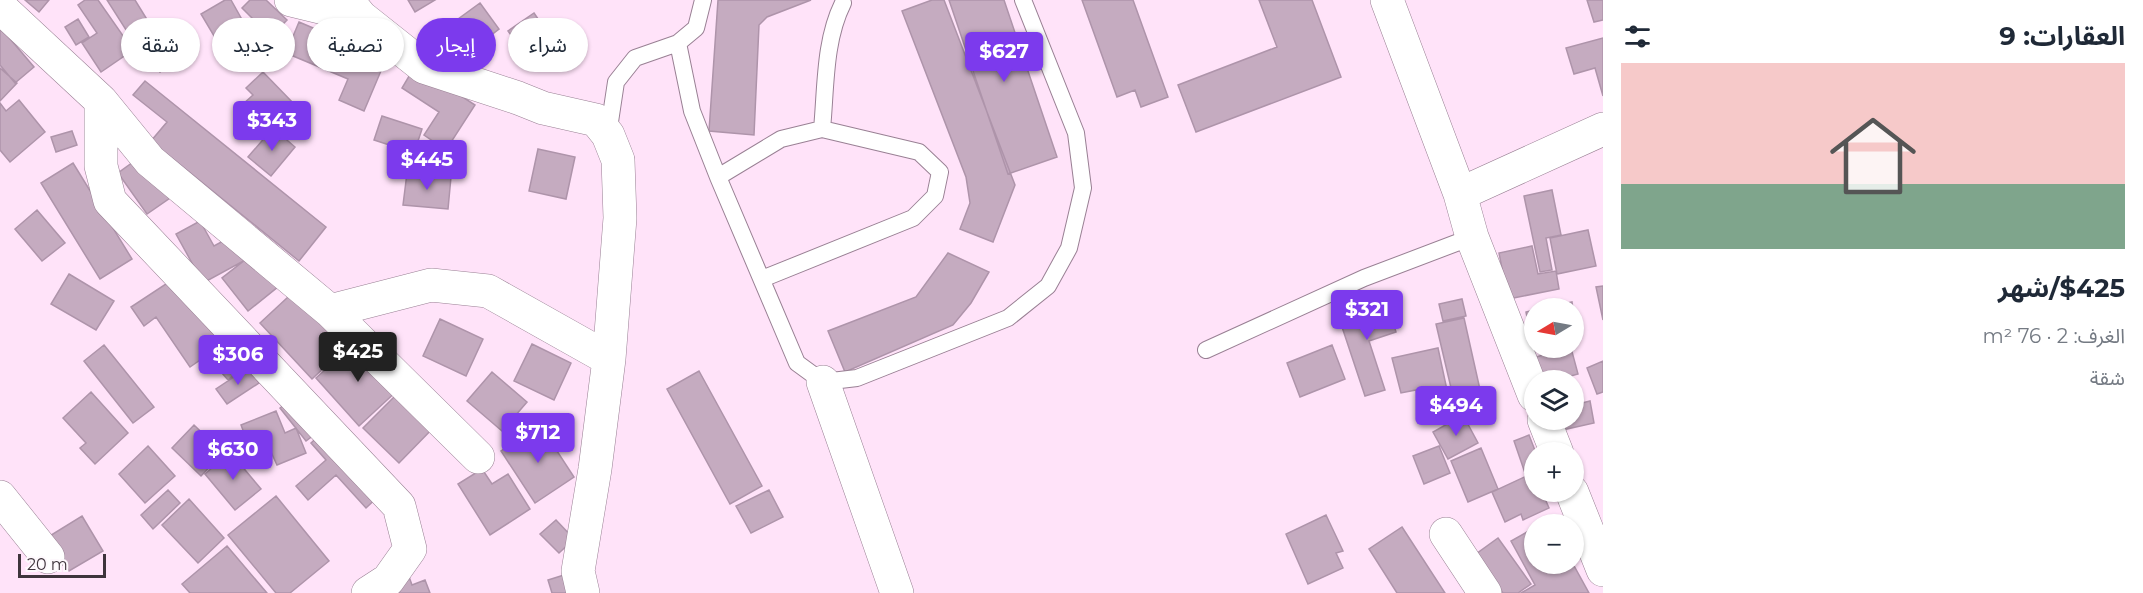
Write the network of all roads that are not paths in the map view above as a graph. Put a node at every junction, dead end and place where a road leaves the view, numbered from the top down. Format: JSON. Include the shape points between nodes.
{"nodes":[{"id":1,"x":291,"y":0,"type":"edge"},
{"id":2,"x":703,"y":0,"type":"edge"},
{"id":3,"x":1023,"y":0,"type":"edge"},
{"id":4,"x":1387,"y":0,"type":"edge"},
{"id":5,"x":843,"y":3,"type":"dead end"},
{"id":6,"x":0,"y":7,"type":"edge"},
{"id":7,"x":354,"y":9,"type":"edge"},
{"id":8,"x":678,"y":43,"type":"junction"},
{"id":9,"x":101,"y":100,"type":"junction"},
{"id":10,"x":822,"y":129,"type":"junction"},
{"id":11,"x":1603,"y":129,"type":"edge"},
{"id":12,"x":608,"y":135,"type":"junction"},
{"id":13,"x":718,"y":177,"type":"junction"},
{"id":14,"x":1460,"y":194,"type":"junction"},
{"id":15,"x":1472,"y":237,"type":"junction"},
{"id":16,"x":762,"y":279,"type":"junction"},
{"id":17,"x":330,"y":311,"type":"junction"},
{"id":18,"x":1206,"y":350,"type":"dead end"},
{"id":19,"x":609,"y":359,"type":"junction"},
{"id":20,"x":1524,"y":370,"type":"edge"},
{"id":21,"x":823,"y":382,"type":"junction"},
{"id":22,"x":478,"y":457,"type":"dead end"},
{"id":23,"x":0,"y":497,"type":"edge"},
{"id":24,"x":1576,"y":502,"type":"edge"},
{"id":25,"x":1446,"y":534,"type":"dead end"},
{"id":26,"x":48,"y":557,"type":"dead end"},
{"id":27,"x":1603,"y":570,"type":"edge"},
{"id":28,"x":368,"y":593,"type":"edge"},
{"id":29,"x":583,"y":593,"type":"edge"},
{"id":30,"x":897,"y":593,"type":"edge"},
{"id":31,"x":1485,"y":593,"type":"edge"}],
"edges":[{"from":1,"to":7,"type":"street"},
{"from":2,"to":8,"type":"lane","via":[[696,28]]},
{"from":3,"to":21,"type":"lane","via":[[1076,133],[1083,188],[1069,248],[1048,286],[1008,318],[857,378]]},
{"from":4,"to":14,"type":"street"},
{"from":5,"to":10,"type":"lane","via":[[828,55]]},
{"from":6,"to":9,"type":"street"},
{"from":7,"to":12,"type":"street","via":[[424,67],[543,108],[596,120]]},
{"from":8,"to":12,"type":"lane","via":[[635,58],[616,82]]},
{"from":8,"to":13,"type":"lane","via":[[692,111]]},
{"from":9,"to":17,"type":"street","via":[[150,161]]},
{"from":9,"to":28,"type":"street","via":[[101,166],[110,201],[399,506],[410,549],[388,580]]},
{"from":10,"to":13,"type":"lane","via":[[781,139]]},
{"from":10,"to":16,"type":"lane","via":[[919,152],[940,172],[935,196],[913,218]]},
{"from":11,"to":14,"type":"street"},
{"from":12,"to":19,"type":"street","via":[[618,160],[620,218]]},
{"from":13,"to":16,"type":"lane"},
{"from":14,"to":15,"type":"street"},
{"from":15,"to":18,"type":"lane","via":[[1364,278]]},
{"from":15,"to":20,"type":"street"},
{"from":16,"to":21,"type":"lane","via":[[797,363]]},
{"from":17,"to":19,"type":"street","via":[[431,285],[488,291]]},
{"from":17,"to":22,"type":"street"},
{"from":19,"to":29,"type":"street","via":[[578,572]]},
{"from":21,"to":30,"type":"street"},
{"from":23,"to":26,"type":"street"},
{"from":24,"to":27,"type":"street"},
{"from":25,"to":31,"type":"street"}]}
